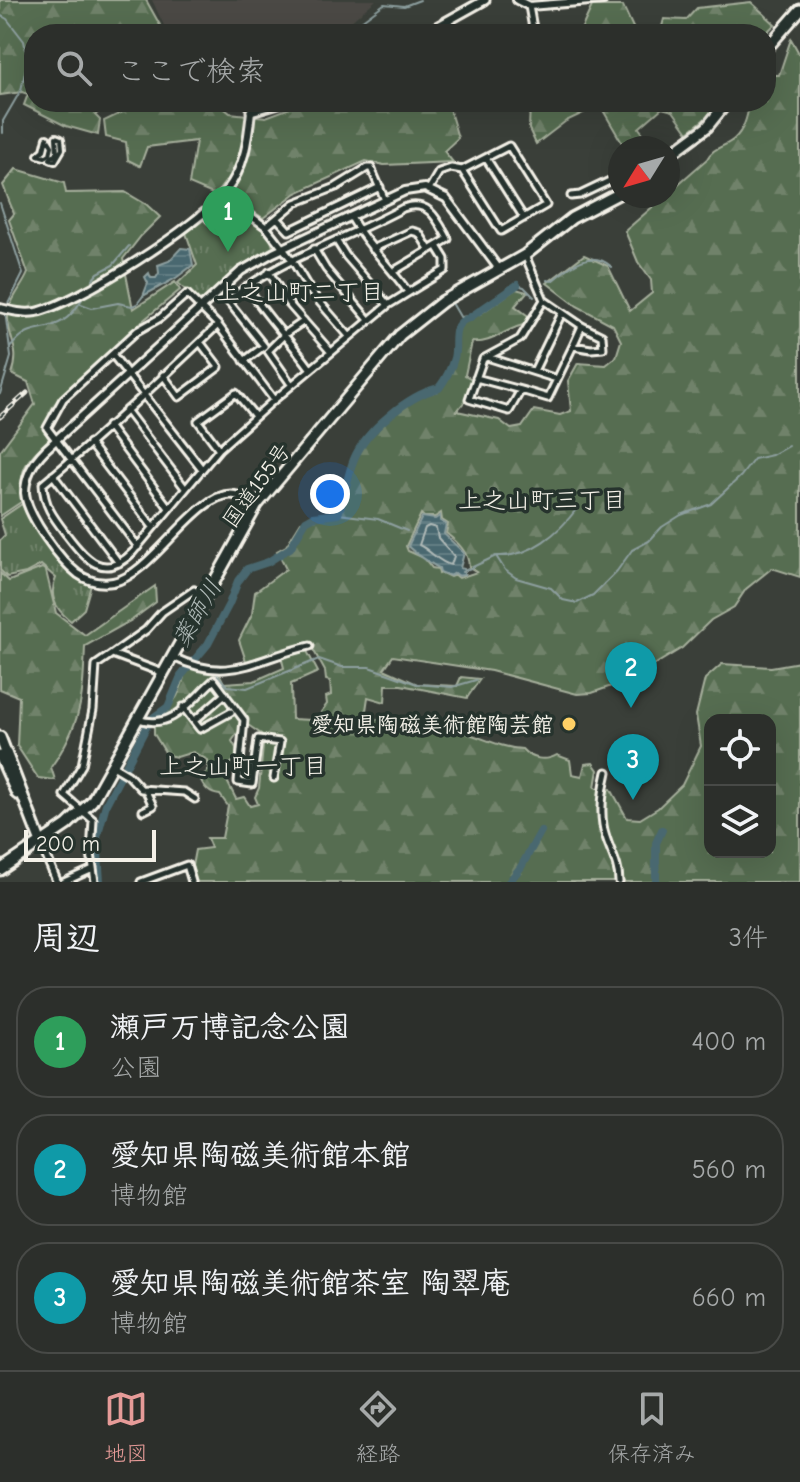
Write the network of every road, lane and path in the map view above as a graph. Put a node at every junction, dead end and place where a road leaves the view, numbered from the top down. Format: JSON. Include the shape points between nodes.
{"nodes":[{"id":1,"x":485,"y":0,"type":"edge"},
{"id":2,"x":517,"y":0,"type":"edge"},
{"id":3,"x":603,"y":0,"type":"edge"},
{"id":4,"x":529,"y":6,"type":"junction"},
{"id":5,"x":800,"y":10,"type":"edge"},
{"id":6,"x":442,"y":24,"type":"edge"},
{"id":7,"x":532,"y":24,"type":"edge"},
{"id":8,"x":776,"y":38,"type":"edge"},
{"id":9,"x":251,"y":112,"type":"edge"},
{"id":10,"x":719,"y":112,"type":"edge"},
{"id":11,"x":61,"y":139,"type":"joint"},
{"id":12,"x":680,"y":147,"type":"edge"},
{"id":13,"x":45,"y":157,"type":"joint"},
{"id":14,"x":486,"y":158,"type":"junction"},
{"id":15,"x":462,"y":170,"type":"junction"},
{"id":16,"x":608,"y":182,"type":"edge"},
{"id":17,"x":380,"y":187,"type":"junction"},
{"id":18,"x":429,"y":189,"type":"junction"},
{"id":19,"x":571,"y":196,"type":"dead end"},
{"id":20,"x":608,"y":199,"type":"edge"},
{"id":21,"x":385,"y":200,"type":"junction"},
{"id":22,"x":204,"y":213,"type":"junction"},
{"id":23,"x":351,"y":217,"type":"junction"},
{"id":24,"x":277,"y":218,"type":"junction"},
{"id":25,"x":524,"y":218,"type":"junction"},
{"id":26,"x":266,"y":227,"type":"junction"},
{"id":27,"x":358,"y":230,"type":"junction"},
{"id":28,"x":336,"y":240,"type":"junction"},
{"id":29,"x":437,"y":246,"type":"junction"},
{"id":30,"x":282,"y":249,"type":"junction"},
{"id":31,"x":314,"y":249,"type":"junction"},
{"id":32,"x":372,"y":249,"type":"junction"},
{"id":33,"x":429,"y":249,"type":"junction"},
{"id":34,"x":525,"y":255,"type":"junction"},
{"id":35,"x":292,"y":260,"type":"junction"},
{"id":36,"x":499,"y":269,"type":"junction"},
{"id":37,"x":394,"y":271,"type":"junction"},
{"id":38,"x":269,"y":272,"type":"junction"},
{"id":39,"x":247,"y":286,"type":"junction"},
{"id":40,"x":408,"y":292,"type":"junction"},
{"id":41,"x":544,"y":300,"type":"junction"},
{"id":42,"x":388,"y":305,"type":"junction"},
{"id":43,"x":200,"y":308,"type":"junction"},
{"id":44,"x":4,"y":309,"type":"edge"},
{"id":45,"x":562,"y":313,"type":"junction"},
{"id":46,"x":305,"y":320,"type":"junction"},
{"id":47,"x":369,"y":320,"type":"junction"},
{"id":48,"x":218,"y":325,"type":"junction"},
{"id":49,"x":582,"y":326,"type":"junction"},
{"id":50,"x":285,"y":334,"type":"junction"},
{"id":51,"x":349,"y":336,"type":"junction"},
{"id":52,"x":200,"y":342,"type":"junction"},
{"id":53,"x":573,"y":346,"type":"junction"},
{"id":54,"x":330,"y":351,"type":"junction"},
{"id":55,"x":112,"y":354,"type":"junction"},
{"id":56,"x":487,"y":357,"type":"junction"},
{"id":57,"x":244,"y":361,"type":"junction"},
{"id":58,"x":310,"y":368,"type":"junction"},
{"id":59,"x":534,"y":371,"type":"junction"},
{"id":60,"x":129,"y":373,"type":"junction"},
{"id":61,"x":163,"y":375,"type":"junction"},
{"id":62,"x":476,"y":378,"type":"junction"},
{"id":63,"x":557,"y":379,"type":"junction"},
{"id":64,"x":291,"y":384,"type":"junction"},
{"id":65,"x":521,"y":390,"type":"junction"},
{"id":66,"x":144,"y":393,"type":"junction"},
{"id":67,"x":274,"y":400,"type":"junction"},
{"id":68,"x":126,"y":410,"type":"junction"},
{"id":69,"x":254,"y":415,"type":"junction"},
{"id":70,"x":108,"y":426,"type":"junction"},
{"id":71,"x":56,"y":439,"type":"junction"},
{"id":72,"x":89,"y":443,"type":"junction"},
{"id":73,"x":219,"y":449,"type":"junction"},
{"id":74,"x":71,"y":459,"type":"junction"},
{"id":75,"x":202,"y":469,"type":"junction"},
{"id":76,"x":53,"y":475,"type":"junction"},
{"id":77,"x":185,"y":488,"type":"junction"},
{"id":78,"x":257,"y":505,"type":"junction"},
{"id":79,"x":169,"y":508,"type":"junction"},
{"id":80,"x":153,"y":527,"type":"junction"},
{"id":81,"x":138,"y":547,"type":"junction"},
{"id":82,"x":119,"y":563,"type":"junction"},
{"id":83,"x":205,"y":599,"type":"junction"},
{"id":84,"x":310,"y":646,"type":"dead end"},
{"id":85,"x":112,"y":654,"type":"junction"},
{"id":86,"x":172,"y":656,"type":"junction"},
{"id":87,"x":163,"y":673,"type":"junction"},
{"id":88,"x":225,"y":694,"type":"junction"},
{"id":89,"x":183,"y":707,"type":"junction"},
{"id":90,"x":231,"y":712,"type":"dead end"},
{"id":91,"x":138,"y":719,"type":"junction"},
{"id":92,"x":194,"y":721,"type":"junction"},
{"id":93,"x":0,"y":737,"type":"edge"},
{"id":94,"x":243,"y":739,"type":"junction"},
{"id":95,"x":258,"y":739,"type":"junction"},
{"id":96,"x":0,"y":756,"type":"edge"},
{"id":97,"x":113,"y":766,"type":"junction"},
{"id":98,"x":607,"y":772,"type":"dead end"},
{"id":99,"x":274,"y":778,"type":"dead end"},
{"id":100,"x":145,"y":788,"type":"junction"},
{"id":101,"x":195,"y":799,"type":"dead end"},
{"id":102,"x":84,"y":810,"type":"junction"},
{"id":103,"x":143,"y":811,"type":"dead end"},
{"id":104,"x":40,"y":844,"type":"junction"},
{"id":105,"x":93,"y":869,"type":"junction"},
{"id":106,"x":0,"y":870,"type":"edge"},
{"id":107,"x":144,"y":881,"type":"edge"},
{"id":108,"x":192,"y":881,"type":"edge"},
{"id":109,"x":57,"y":882,"type":"edge"},
{"id":110,"x":64,"y":882,"type":"edge"},
{"id":111,"x":95,"y":882,"type":"edge"},
{"id":112,"x":184,"y":882,"type":"edge"},
{"id":113,"x":619,"y":882,"type":"edge"}],
"edges":[{"from":1,"to":6,"type":"main road"},
{"from":2,"to":4,"type":"street"},
{"from":3,"to":4,"type":"street"},
{"from":4,"to":7,"type":"street"},
{"from":5,"to":8,"type":"highway"},
{"from":9,"to":22,"type":"street","via":[[238,173]]},
{"from":10,"to":12,"type":"highway"},
{"from":11,"to":11,"type":"street","via":[[56,137],[57,153],[50,159],[55,161],[60,153]]},
{"from":13,"to":13,"type":"street","via":[[38,155],[47,138],[52,146]]},
{"from":14,"to":15,"type":"street"},
{"from":14,"to":25,"type":"street"},
{"from":14,"to":25,"type":"street","via":[[511,147],[546,202]]},
{"from":15,"to":18,"type":"street","via":[[439,172]]},
{"from":15,"to":25,"type":"street","via":[[501,231]]},
{"from":16,"to":19,"type":"street"},
{"from":17,"to":21,"type":"street"},
{"from":17,"to":24,"type":"street","via":[[289,231]]},
{"from":17,"to":24,"type":"street","via":[[367,168],[295,203]]},
{"from":18,"to":21,"type":"street","via":[[415,188]]},
{"from":18,"to":36,"type":"street","via":[[446,198]]},
{"from":20,"to":34,"type":"highway","name":"国道155号","via":[[572,218]]},
{"from":21,"to":23,"type":"street"},
{"from":22,"to":26,"type":"street","via":[[209,219],[233,203]]},
{"from":22,"to":44,"type":"street","via":[[129,266],[61,304],[34,312]]},
{"from":23,"to":27,"type":"street"},
{"from":23,"to":30,"type":"street"},
{"from":24,"to":26,"type":"street"},
{"from":26,"to":30,"type":"street"},
{"from":27,"to":28,"type":"street"},
{"from":27,"to":29,"type":"street","via":[[416,205],[434,214],[448,239]]},
{"from":27,"to":32,"type":"street"},
{"from":28,"to":31,"type":"street"},
{"from":28,"to":42,"type":"street"},
{"from":29,"to":33,"type":"street"},
{"from":29,"to":40,"type":"street","via":[[445,270]]},
{"from":30,"to":35,"type":"street"},
{"from":30,"to":43,"type":"street","via":[[241,271]]},
{"from":31,"to":35,"type":"street"},
{"from":31,"to":47,"type":"street"},
{"from":32,"to":33,"type":"street","via":[[412,231]]},
{"from":32,"to":37,"type":"street"},
{"from":33,"to":37,"type":"street"},
{"from":34,"to":36,"type":"highway","name":"国道155号"},
{"from":34,"to":41,"type":"street"},
{"from":35,"to":38,"type":"street"},
{"from":35,"to":51,"type":"street"},
{"from":36,"to":78,"type":"highway","name":"国道155号","via":[[435,306],[400,335]]},
{"from":37,"to":40,"type":"street"},
{"from":38,"to":39,"type":"street"},
{"from":38,"to":46,"type":"street"},
{"from":39,"to":50,"type":"street"},
{"from":39,"to":57,"type":"street","via":[[228,304],[264,346]]},
{"from":40,"to":42,"type":"street"},
{"from":41,"to":45,"type":"street"},
{"from":41,"to":56,"type":"street","via":[[520,339]]},
{"from":42,"to":47,"type":"street"},
{"from":43,"to":48,"type":"street"},
{"from":43,"to":55,"type":"street","via":[[187,294]]},
{"from":43,"to":60,"type":"street"},
{"from":45,"to":49,"type":"street"},
{"from":45,"to":59,"type":"street"},
{"from":46,"to":50,"type":"street"},
{"from":46,"to":54,"type":"street"},
{"from":47,"to":51,"type":"street"},
{"from":48,"to":52,"type":"street"},
{"from":48,"to":57,"type":"street"},
{"from":49,"to":53,"type":"street"},
{"from":49,"to":53,"type":"street","via":[[602,336],[603,348]]},
{"from":50,"to":58,"type":"street"},
{"from":50,"to":64,"type":"street","via":[[268,351]]},
{"from":51,"to":54,"type":"street"},
{"from":52,"to":61,"type":"street"},
{"from":52,"to":61,"type":"street","via":[[219,367],[179,397]]},
{"from":53,"to":63,"type":"street"},
{"from":54,"to":58,"type":"street"},
{"from":55,"to":60,"type":"street"},
{"from":55,"to":71,"type":"street","via":[[63,399],[47,428]]},
{"from":56,"to":59,"type":"street"},
{"from":56,"to":62,"type":"street"},
{"from":57,"to":67,"type":"street"},
{"from":58,"to":64,"type":"street"},
{"from":59,"to":63,"type":"street"},
{"from":60,"to":66,"type":"street"},
{"from":60,"to":71,"type":"street"},
{"from":61,"to":66,"type":"street"},
{"from":62,"to":65,"type":"street"},
{"from":62,"to":65,"type":"street","via":[[469,399],[509,411]]},
{"from":63,"to":65,"type":"street","via":[[548,398]]},
{"from":64,"to":67,"type":"street"},
{"from":66,"to":68,"type":"street"},
{"from":66,"to":75,"type":"street"},
{"from":67,"to":69,"type":"street"},
{"from":68,"to":70,"type":"street"},
{"from":68,"to":77,"type":"street"},
{"from":69,"to":73,"type":"street"},
{"from":69,"to":73,"type":"street","via":[[236,393],[198,421]]},
{"from":70,"to":72,"type":"street"},
{"from":70,"to":79,"type":"street"},
{"from":71,"to":74,"type":"street"},
{"from":71,"to":78,"type":"street","via":[[31,466],[27,502],[33,519],[65,561],[96,582],[115,582],[135,572],[216,498],[235,495]]},
{"from":72,"to":74,"type":"street"},
{"from":72,"to":80,"type":"street"},
{"from":73,"to":75,"type":"street"},
{"from":74,"to":76,"type":"street"},
{"from":74,"to":81,"type":"street"},
{"from":75,"to":77,"type":"street"},
{"from":76,"to":82,"type":"street"},
{"from":76,"to":82,"type":"street","via":[[43,484],[43,494],[60,527],[93,563]]},
{"from":77,"to":79,"type":"street"},
{"from":78,"to":83,"type":"highway","name":"国道155号"},
{"from":79,"to":80,"type":"street"},
{"from":80,"to":81,"type":"street"},
{"from":81,"to":82,"type":"street"},
{"from":83,"to":85,"type":"street","via":[[194,590]]},
{"from":83,"to":86,"type":"highway","name":"国道155号"},
{"from":84,"to":86,"type":"street","via":[[221,671]]},
{"from":85,"to":87,"type":"street"},
{"from":85,"to":102,"type":"street","via":[[96,665],[82,765],[64,795]]},
{"from":86,"to":87,"type":"highway","name":"国道155号"},
{"from":87,"to":91,"type":"highway","name":"国道155号"},
{"from":88,"to":89,"type":"street","via":[[214,680]]},
{"from":88,"to":92,"type":"street"},
{"from":88,"to":94,"type":"street","via":[[244,720]]},
{"from":89,"to":91,"type":"street","via":[[163,723]]},
{"from":89,"to":92,"type":"street"},
{"from":90,"to":92,"type":"street","via":[[200,729]]},
{"from":91,"to":97,"type":"highway","name":"国道155号"},
{"from":93,"to":104,"type":"highway"},
{"from":94,"to":95,"type":"street"},
{"from":94,"to":95,"type":"street","via":[[238,782],[252,784]]},
{"from":95,"to":99,"type":"street","via":[[280,742]]},
{"from":96,"to":104,"type":"highway"},
{"from":97,"to":100,"type":"street"},
{"from":97,"to":102,"type":"highway","name":"国道155号"},
{"from":98,"to":113,"type":"street","via":[[603,826]]},
{"from":100,"to":101,"type":"street","via":[[184,792]]},
{"from":100,"to":103,"type":"street","via":[[153,806]]},
{"from":102,"to":104,"type":"highway","name":"国道155号"},
{"from":102,"to":105,"type":"street","via":[[93,820]]},
{"from":104,"to":106,"type":"highway","name":"国道155号"},
{"from":104,"to":109,"type":"street"},
{"from":105,"to":110,"type":"street"},
{"from":105,"to":111,"type":"street"},
{"from":107,"to":108,"type":"street","via":[[187,865]]},
{"from":108,"to":112,"type":"street"}]}
